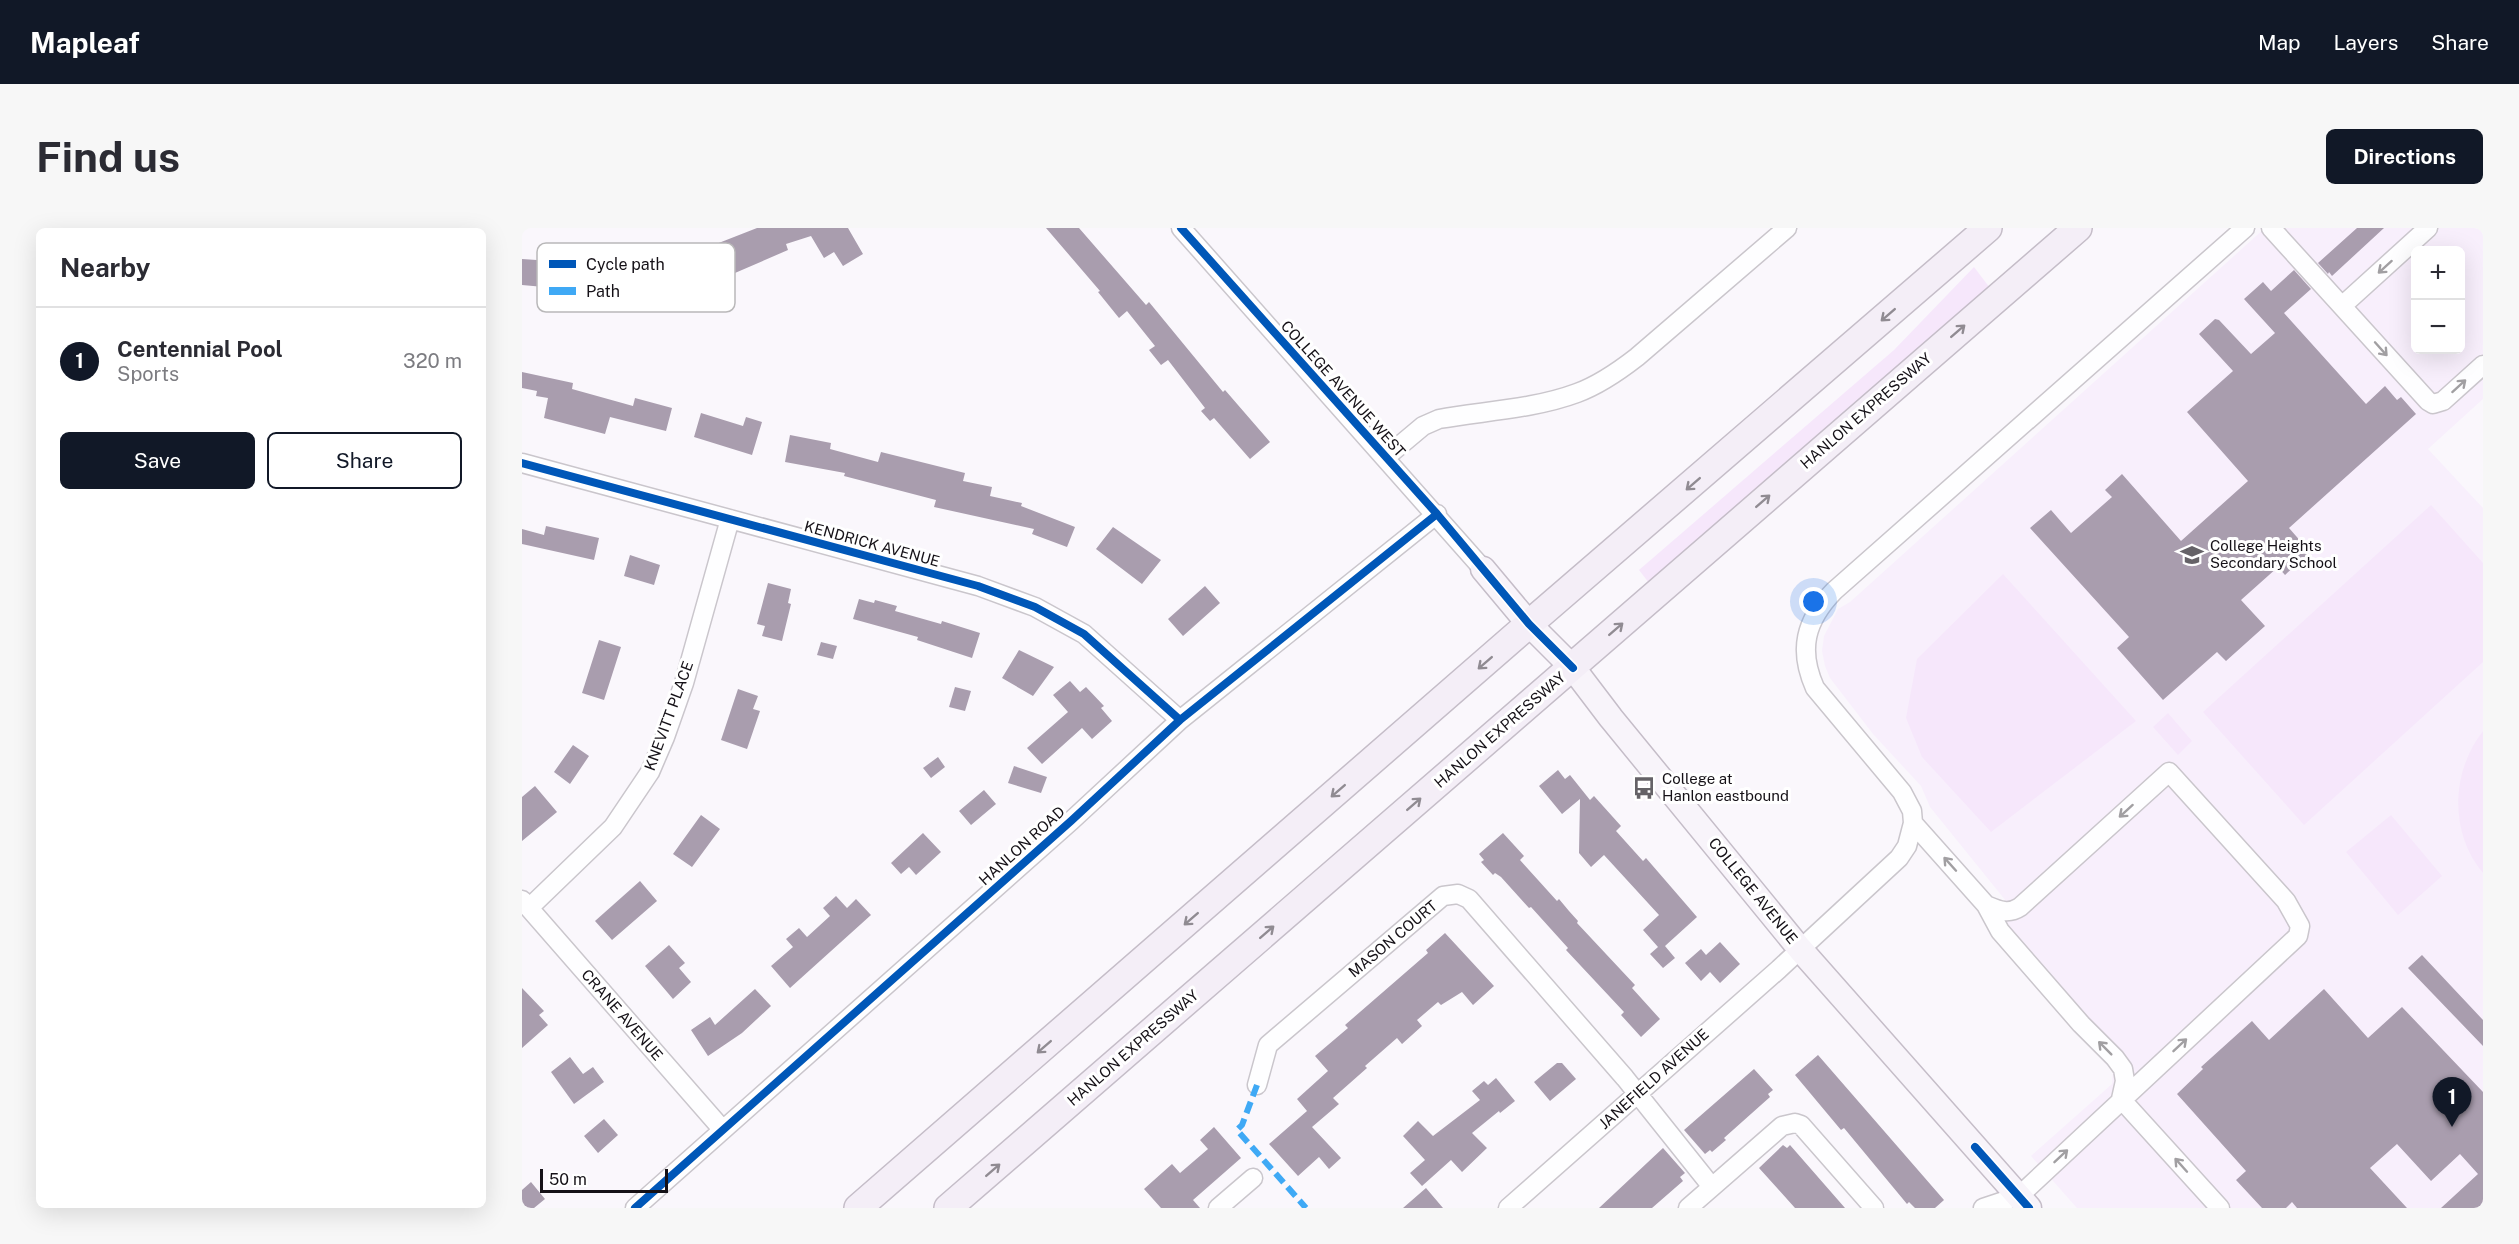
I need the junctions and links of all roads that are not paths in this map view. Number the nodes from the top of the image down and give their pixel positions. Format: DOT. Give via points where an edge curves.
graph roads {
  1 [pos="1181,228"];
  2 [pos="1787,228"];
  3 [pos="1988,228"];
  4 [pos="2078,228"];
  5 [pos="2245,228"];
  6 [pos="2271,228"];
  7 [pos="2428,228"];
  8 [pos="2342,306"];
  9 [pos="2483,365"];
  10 [pos="1386,457"];
  11 [pos="522,463"];
  12 [pos="1437,514"];
  13 [pos="730,519"];
  14 [pos="1483,569"];
  15 [pos="1529,624"];
  16 [pos="1573,668"];
  17 [pos="1180,720"];
  18 [pos="1913,823"];
  19 [pos="525,904"];
  20 [pos="1986,904"];
  21 [pos="1800,949"];
  22 [pos="1257,1085"];
  23 [pos="1638,1093"];
  24 [pos="2121,1099"];
  25 [pos="722,1130"];
  26 [pos="1253,1178"];
  27 [pos="1712,1187"];
  28 [pos="2024,1202"];
  29 [pos="634,1208"];
  30 [pos="858,1208"];
  31 [pos="948,1208"];
  32 [pos="1218,1208"];
  33 [pos="1508,1208"];
  34 [pos="1688,1208"];
  35 [pos="1874,1208"];
  36 [pos="1983,1208"];
  37 [pos="2220,1208"];
  1 -- 10 [label="street, COLLEGE AVENUE WEST"];
  2 -- 10 [label="street" via="1611,376 1579,393 1554,400 1439,419 1423,426"];
  3 -- 15 [label="highway, one-way"];
  16 -- 4 [label="highway, HANLON EXPRESSWAY, one-way"];
  5 -- 18 [label="street" via="1834,591 1810,623 1806,657 1815,688 1902,792"];
  6 -- 8 [label="street"];
  7 -- 8 [label="street, one-way"];
  8 -- 9 [label="street, one-way" via="2433,404 2443,401"];
  10 -- 12 [label="street, COLLEGE AVENUE WEST"];
  11 -- 13 [label="street, KENDRICK AVENUE"];
  12 -- 14 [label="street, COLLEGE AVENUE WEST"];
  12 -- 17 [label="street, HANLON ROAD"];
  13 -- 17 [label="street, KENDRICK AVENUE" via="978,586 1035,607 1084,634"];
  13 -- 19 [label="street, KNEVITT PLACE" via="684,683 650,772 613,827"];
  14 -- 15 [label="main road, COLLEGE AVENUE"];
  15 -- 16 [label="main road, COLLEGE AVENUE"];
  15 -- 30 [label="highway, one-way"];
  16 -- 21 [label="main road, COLLEGE AVENUE"];
  31 -- 16 [label="highway, HANLON EXPRESSWAY, one-way"];
  17 -- 25 [label="street, HANLON ROAD"];
  20 -- 18 [label="street, one-way"];
  18 -- 21 [label="street, JANEFIELD AVENUE" via="1899,858"];
  19 -- 25 [label="street, CRANE AVENUE"];
  24 -- 20 [label="street, one-way" via="2123,1069 2000,931"];
  24 -- 20 [label="street, one-way" via="2298,936 2300,926 2286,901 2169,772 2020,907 2012,912"];
  21 -- 23 [label="street, JANEFIELD AVENUE"];
  21 -- 28 [label="main road, COLLEGE AVENUE"];
  22 -- 23 [label="street, MASON COURT" via="1268,1045 1443,896 1458,894 1469,899"];
  23 -- 27 [label="street, MASON COURT"];
  23 -- 33 [label="street, JANEFIELD AVENUE"];
  28 -- 24 [label="street, one-way"];
  37 -- 24 [label="street, one-way"];
  25 -- 29 [label="street, HANLON ROAD"];
  26 -- 32 [label="street"];
  27 -- 34 [label="street"];
  27 -- 35 [label="street" via="1782,1126 1795,1123 1801,1125"];
  28 -- 36 [label="street"];
}
